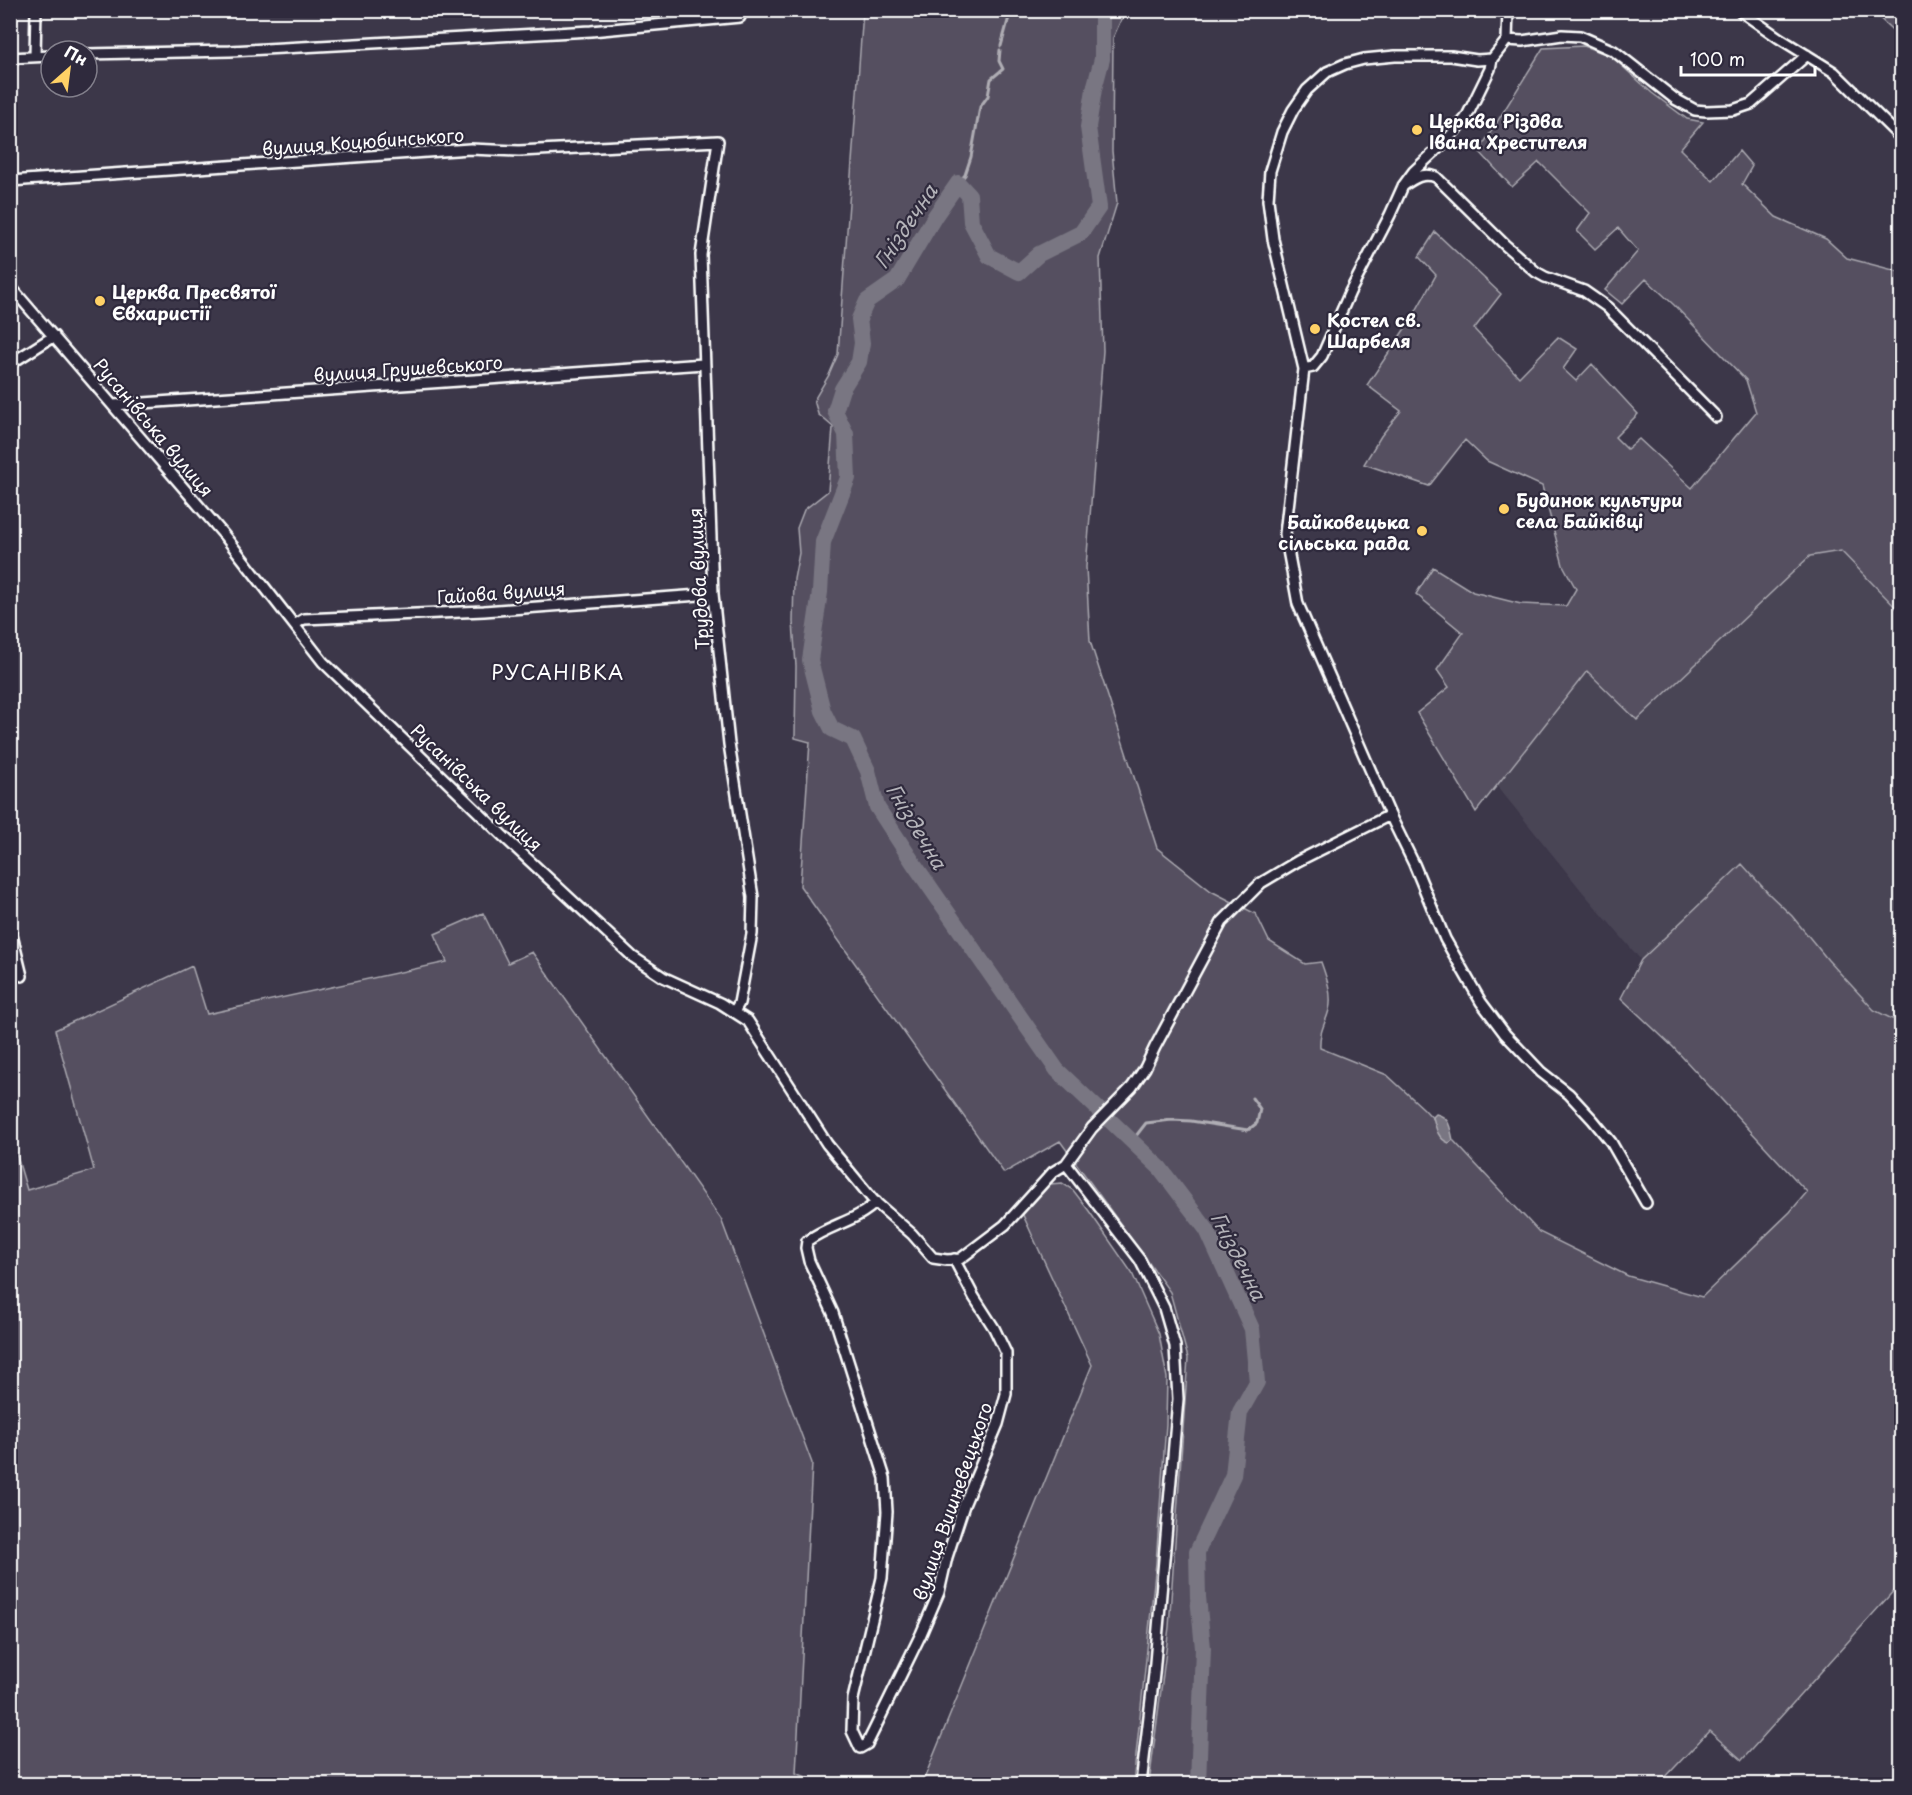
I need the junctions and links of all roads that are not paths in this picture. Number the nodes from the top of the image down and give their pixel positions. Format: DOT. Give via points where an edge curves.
graph roads {
  1 [pos="36,10"];
  2 [pos="1508,10"];
  3 [pos="1739,10"];
  4 [pos="740,17"];
  5 [pos="1507,40"];
  6 [pos="99,54"];
  7 [pos="1808,55"];
  8 [pos="35,56"];
  9 [pos="39,56"];
  10 [pos="10,58"];
  11 [pos="1492,58"];
  12 [pos="1902,139"];
  13 [pos="718,141"];
  14 [pos="10,181"];
  15 [pos="1403,186"];
  16 [pos="10,286"];
  17 [pos="54,336"];
  18 [pos="10,364"];
  19 [pos="704,364"];
  20 [pos="1304,369"];
  21 [pos="114,405"];
  22 [pos="1716,417"];
  23 [pos="713,594"];
  24 [pos="294,625"];
  25 [pos="1390,815"];
  26 [pos="10,927"];
  27 [pos="22,976"];
  28 [pos="734,1012"];
  29 [pos="1066,1164"];
  30 [pos="876,1202"];
  31 [pos="1646,1203"];
  32 [pos="954,1259"];
  33 [pos="1142,1785"];
  1 -- 8 [label="street"];
  2 -- 5 [label="street"];
  3 -- 7 [label="street"];
  4 -- 6 [label="street" via="591,31 230,51"];
  5 -- 7 [label="street" via="1580,36 1614,51 1675,99 1695,110 1706,111 1733,110 1751,104"];
  5 -- 11 [label="street"];
  7 -- 12 [label="street" via="1834,72"];
  8 -- 9 [label="street"];
  8 -- 10 [label="street"];
  11 -- 15 [label="street" via="1466,118"];
  11 -- 20 [label="street" via="1364,59 1327,72 1293,110 1275,149 1268,200 1273,239"];
  13 -- 14 [label="street, вулиця Коцюбинського" via="519,151 470,149"];
  13 -- 19 [label="street, Трудова вулиця" via="701,255"];
  15 -- 20 [label="street" via="1322,356 1313,367"];
  15 -- 22 [label="street" via="1417,177 1436,177 1536,272 1584,291 1607,307"];
  16 -- 17 [label="street, Русанівська вулиця"];
  17 -- 18 [label="street"];
  17 -- 21 [label="street, Русанівська вулиця"];
  19 -- 21 [label="street, вулиця Грушевського"];
  19 -- 23 [label="street, Трудова вулиця"];
  20 -- 25 [label="street" via="1285,534 1298,604"];
  21 -- 24 [label="street, Русанівська вулиця"];
  23 -- 24 [label="street, Гайова вулиця" via="304,619"];
  23 -- 28 [label="street, Трудова вулиця" via="729,744 753,897 752,934"];
  24 -- 28 [label="street, Русанівська вулиця" via="323,662 633,957 663,977"];
  25 -- 29 [label="street" via="1261,884 1222,922 1145,1068"];
  25 -- 31 [label="street" via="1445,939 1481,1002 1505,1034 1593,1120 1611,1142"];
  26 -- 27 [label="street"];
  28 -- 30 [label="street, Русанівська вулиця" via="748,1021 827,1144"];
  29 -- 32 [label="street" via="1053,1172 1005,1225"];
  29 -- 33 [label="street" via="1140,1260 1164,1308 1175,1346 1178,1399"];
  30 -- 32 [label="street, Русанівська вулиця" via="933,1258"];
  30 -- 32 [label="street, вулиця Вишневецького" via="869,1210 816,1234 807,1241 806,1248 834,1313 885,1478 882,1578 852,1699 852,1731 860,1748 874,1731 939,1592 950,1546 1006,1394 1006,1353"];
}
